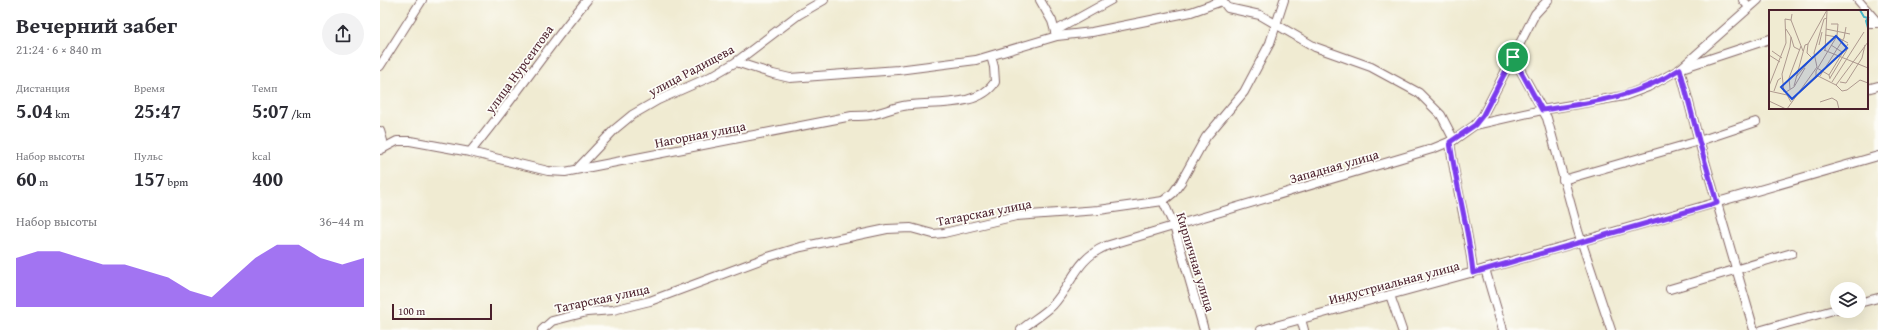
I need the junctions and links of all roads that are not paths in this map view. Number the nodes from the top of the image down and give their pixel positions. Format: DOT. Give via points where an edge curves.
graph roads {
  1 [pos="422,0"];
  2 [pos="587,0"];
  3 [pos="824,0"];
  4 [pos="1040,0"];
  5 [pos="1111,0"];
  6 [pos="1222,0"];
  7 [pos="1284,0"];
  8 [pos="1548,0"];
  9 [pos="1743,0"];
  10 [pos="1758,0"];
  11 [pos="1858,0"];
  12 [pos="1749,7"];
  13 [pos="1867,10"];
  14 [pos="1868,12"];
  15 [pos="1878,23"];
  16 [pos="1276,24"];
  17 [pos="1056,34"];
  18 [pos="1769,39"];
  19 [pos="991,56"];
  20 [pos="1513,57"];
  21 [pos="736,62"];
  22 [pos="380,66"];
  23 [pos="1680,69"];
  24 [pos="1878,86"];
  25 [pos="1868,89"];
  26 [pos="1542,110"];
  27 [pos="1756,122"];
  28 [pos="1475,125"];
  29 [pos="380,131"];
  30 [pos="1452,141"];
  31 [pos="1699,141"];
  32 [pos="380,146"];
  33 [pos="380,150"];
  34 [pos="470,152"];
  35 [pos="1878,156"];
  36 [pos="577,169"];
  37 [pos="1563,180"];
  38 [pos="1163,201"];
  39 [pos="1717,203"];
  40 [pos="1174,226"];
  41 [pos="1582,242"];
  42 [pos="1792,253"];
  43 [pos="1736,269"];
  44 [pos="1485,270"];
  45 [pos="1473,273"];
  46 [pos="1670,288"];
  47 [pos="1390,295"];
  48 [pos="1878,298"];
  49 [pos="1866,301"];
  50 [pos="1830,311"];
  51 [pos="1301,319"];
  52 [pos="542,330"];
  53 [pos="1021,330"];
  54 [pos="1204,330"];
  55 [pos="1261,330"];
  56 [pos="1304,330"];
  57 [pos="1402,330"];
  58 [pos="1502,330"];
  59 [pos="1611,330"];
  60 [pos="1754,330"];
  61 [pos="1762,330"];
  1 -- 22 [label="street"];
  2 -- 34 [label="street, улица Нурсеитова"];
  3 -- 21 [label="street, улица Радищева" via="798,15"];
  4 -- 17 [label="street"];
  5 -- 17 [label="street"];
  6 -- 16 [label="street" via="1228,8 1260,15"];
  6 -- 17 [label="street" via="1191,12 1092,32"];
  7 -- 16 [label="street"];
  8 -- 20 [label="street" via="1535,14"];
  9 -- 12 [label="street"];
  10 -- 12 [label="street, Западная улица"];
  11 -- 13 [label="street"];
  12 -- 23 [label="street, Западная улица"];
  14 -- 15 [label="street"];
  16 -- 30 [label="street" via="1315,47 1371,67 1419,93 1441,115"];
  16 -- 38 [label="street" via="1270,42 1244,92 1206,137 1181,182"];
  17 -- 19 [label="street"];
  18 -- 23 [label="street, Западная улица"];
  19 -- 21 [label="street" via="930,67 790,78"];
  19 -- 36 [label="street, Нагорная улица" via="995,82 985,93 975,97 940,104 904,106 870,115 852,116"];
  20 -- 26 [label="street"];
  20 -- 28 [label="street" via="1483,115"];
  21 -- 36 [label="street, улица Радищева" via="632,115"];
  23 -- 26 [label="street, Западная улица" via="1648,87 1624,96"];
  23 -- 31 [label="street"];
  24 -- 25 [label="street"];
  26 -- 28 [label="street, Западная улица"];
  26 -- 37 [label="street" via="1551,131"];
  27 -- 31 [label="street"];
  28 -- 30 [label="street, Западная улица"];
  29 -- 32 [label="street" via="383,142"];
  30 -- 40 [label="street, Западная улица"];
  30 -- 45 [label="street" via="1451,159"];
  31 -- 37 [label="street"];
  31 -- 39 [label="street"];
  33 -- 34 [label="street, Нагорная улица" via="397,141 410,141"];
  34 -- 36 [label="street, Нагорная улица" via="548,171 565,172"];
  35 -- 39 [label="street, Индустриальная улица"];
  37 -- 41 [label="street"];
  38 -- 40 [label="street, Кирпичная улица"];
  38 -- 52 [label="street, Татарская улица" via="1100,210 1016,216 944,233 933,234 911,228 887,229 801,247 650,301 552,321"];
  39 -- 41 [label="street, Индустриальная улица"];
  39 -- 43 [label="street"];
  40 -- 53 [label="street, Западная улица" via="1093,251 1084,259 1053,304"];
  40 -- 54 [label="street, Кирпичная улица"];
  41 -- 44 [label="street, Индустриальная улица"];
  41 -- 59 [label="street"];
  42 -- 43 [label="street"];
  43 -- 46 [label="street"];
  43 -- 60 [label="street"];
  44 -- 45 [label="street, Индустриальная улица"];
  44 -- 58 [label="street"];
  45 -- 47 [label="street, Индустриальная улица"];
  47 -- 51 [label="street, Индустриальная улица"];
  47 -- 57 [label="street"];
  48 -- 49 [label="street"];
  50 -- 61 [label="street"];
  51 -- 55 [label="street, Индустриальная улица"];
  51 -- 56 [label="street"];
}
